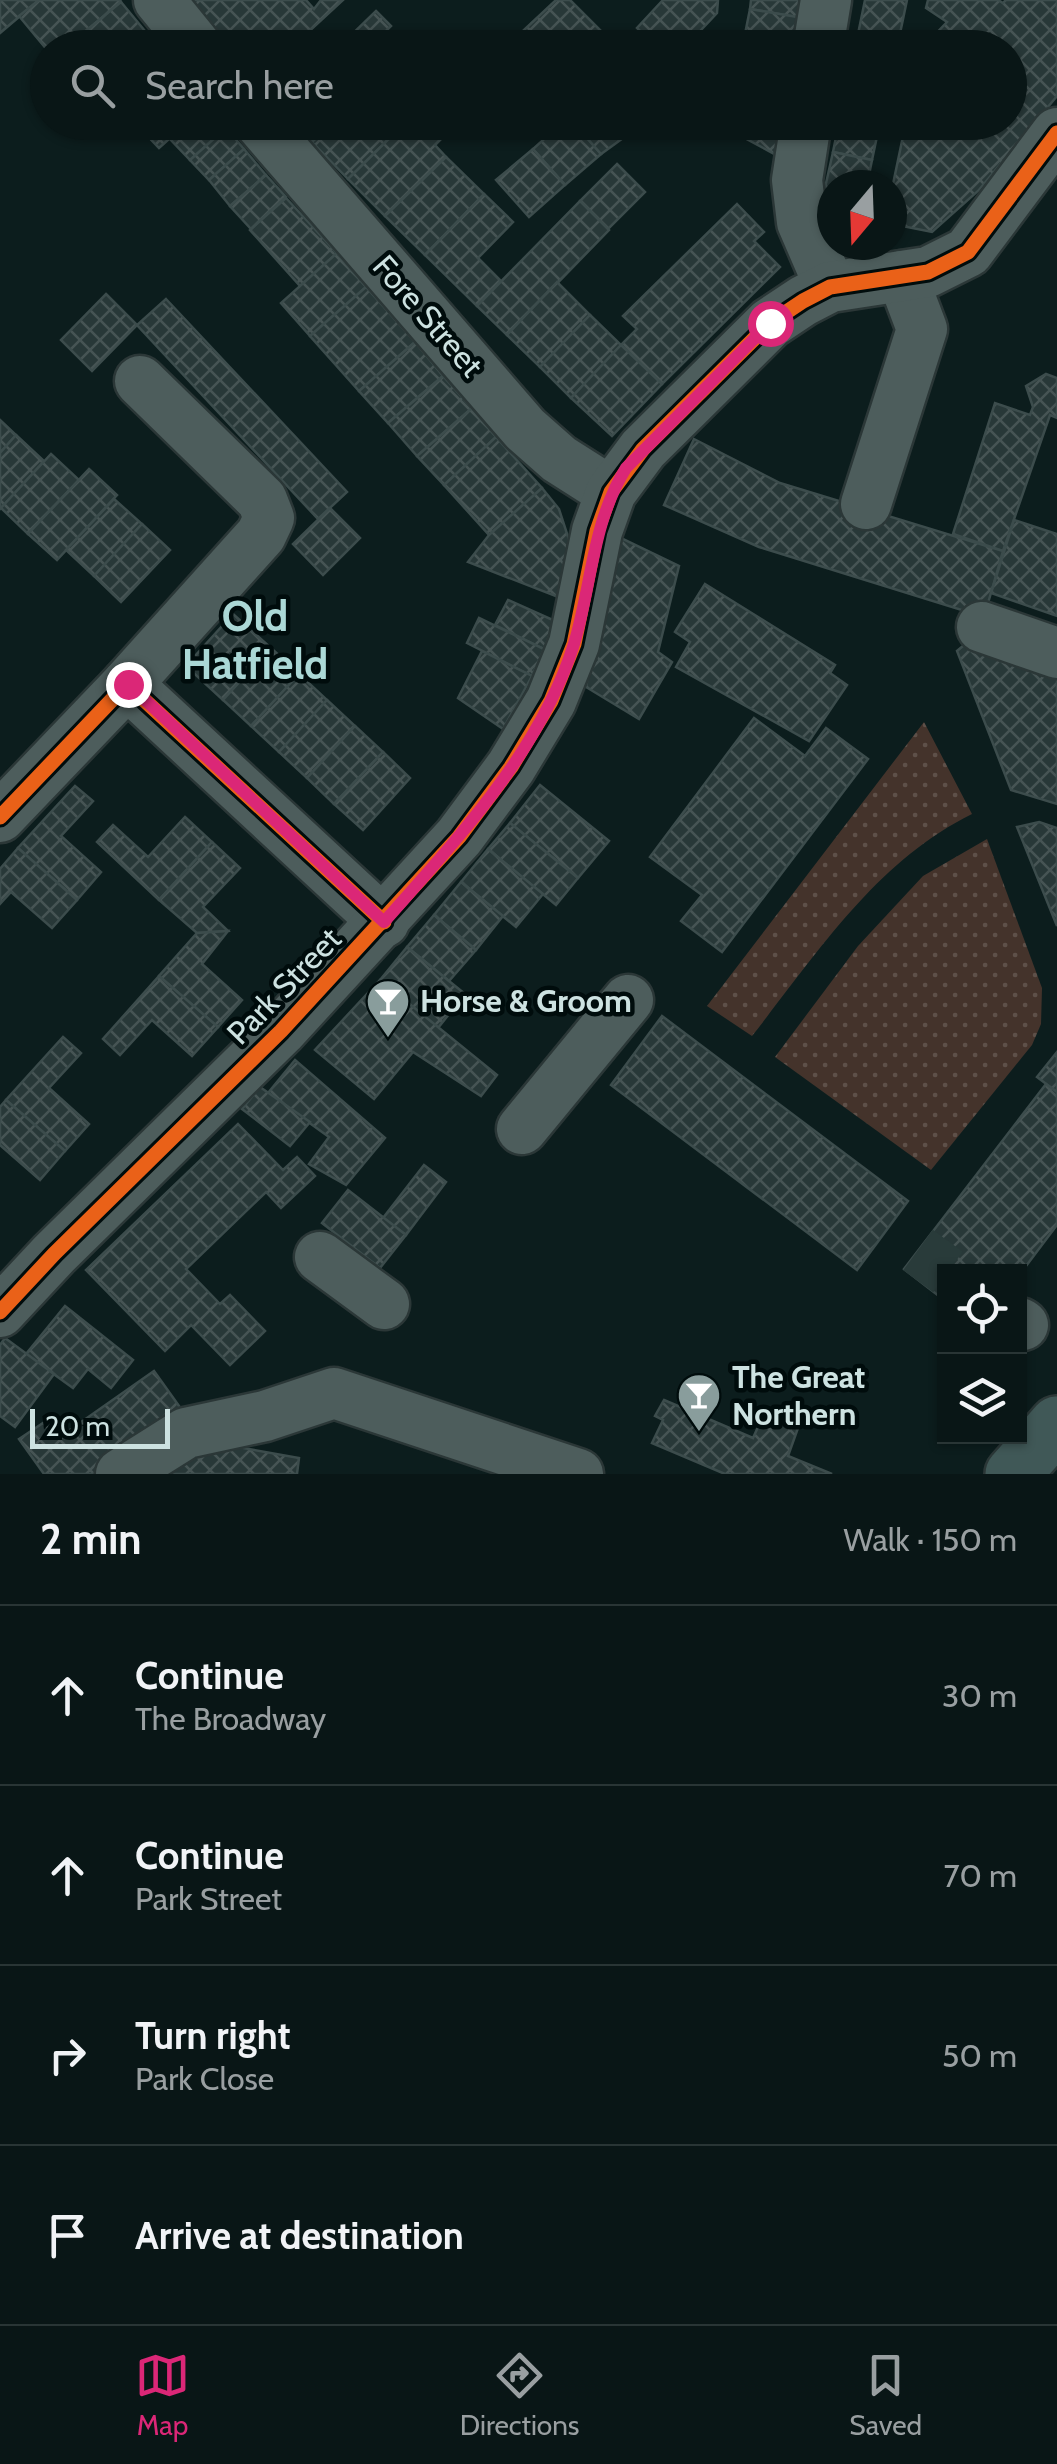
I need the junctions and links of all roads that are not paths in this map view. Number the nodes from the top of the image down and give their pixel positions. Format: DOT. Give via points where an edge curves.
graph roads {
  1 [pos="159,0"];
  2 [pos="826,0"];
  3 [pos="183,30"];
  4 [pos="821,30"];
  5 [pos="1057,133"];
  6 [pos="275,140"];
  7 [pos="803,140"];
  8 [pos="902,276"];
  9 [pos="830,288"];
  10 [pos="140,381"];
  11 [pos="612,492"];
  12 [pos="866,504"];
  13 [pos="982,628"];
  14 [pos="1057,653"];
  15 [pos="128,684"];
  16 [pos="0,817"];
  17 [pos="384,922"];
  18 [pos="628,1000"];
  19 [pos="522,1129"];
  20 [pos="320,1256"];
  21 [pos="384,1304"];
  22 [pos="0,1312"];
  23 [pos="1057,1424"];
  24 [pos="120,1474"];
  25 [pos="578,1474"];
  26 [pos="1012,1474"];
  1 -- 3 [label="street"];
  2 -- 4 [label="street"];
  5 -- 8 [label="street, Park Street" via="968,252 928,272"];
  6 -- 11 [label="street, Fore Street" via="525,429"];
  7 -- 9 [label="street" via="797,180 802,222"];
  8 -- 9 [label="street, Park Street"];
  8 -- 12 [label="street" via="922,330"];
  9 -- 11 [label="street, Park Street" via="770,323 644,449"];
  10 -- 15 [label="street" via="262,500 269,518 261,536"];
  11 -- 17 [label="street, Park Street" via="574,644 551,701 459,837"];
  13 -- 14 [label="street"];
  15 -- 16 [label="street"];
  15 -- 17 [label="street"];
  17 -- 22 [label="street, Park Street"];
  18 -- 19 [label="street"];
  20 -- 21 [label="street"];
  23 -- 26 [label="main road"];
  24 -- 25 [label="street" via="186,1433 334,1393"];
}
